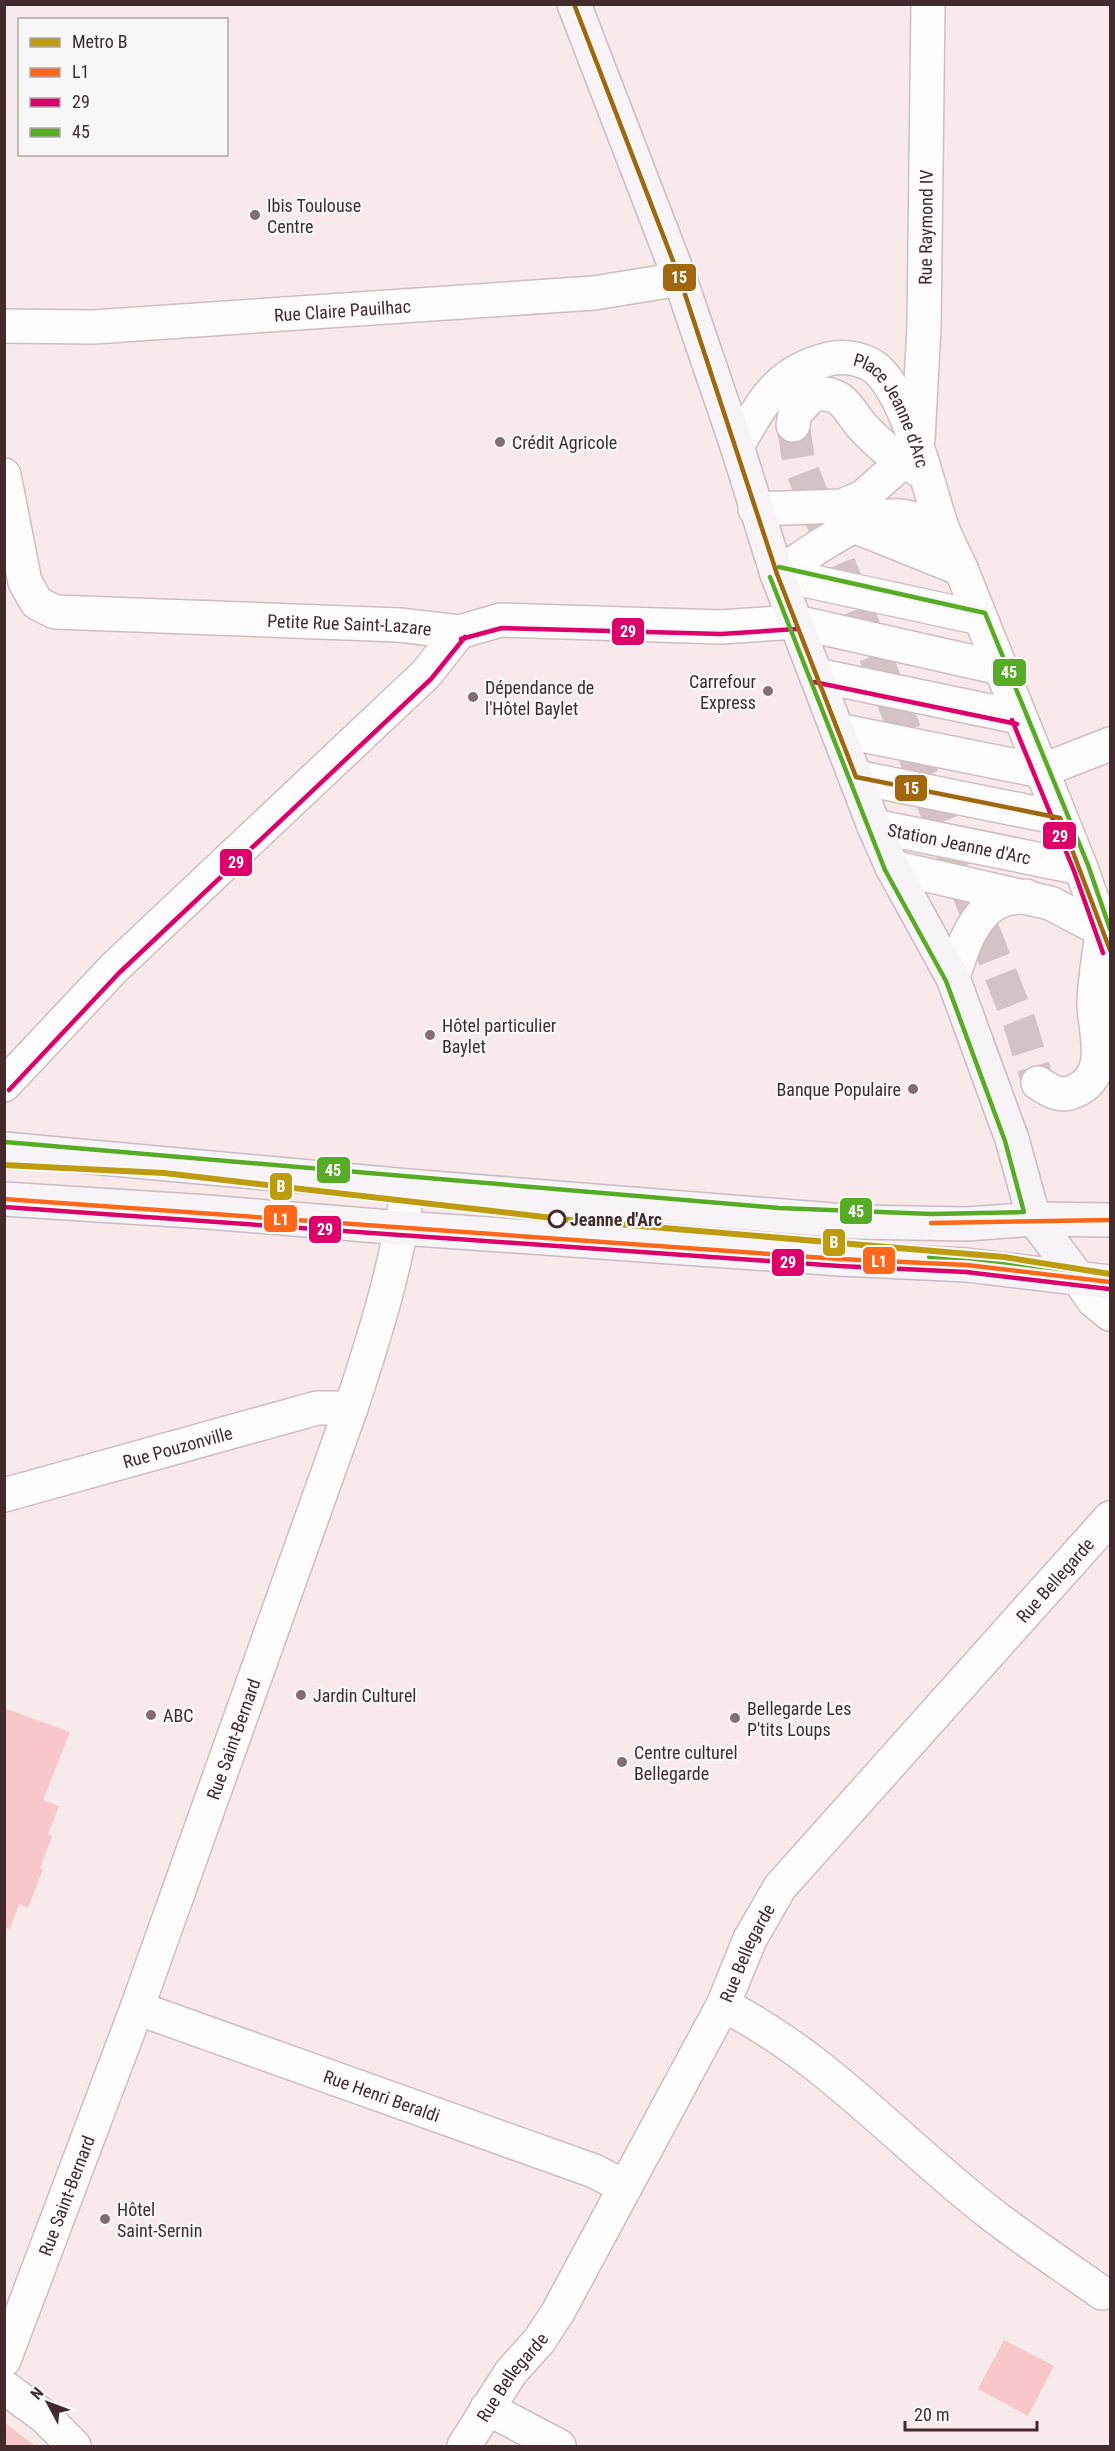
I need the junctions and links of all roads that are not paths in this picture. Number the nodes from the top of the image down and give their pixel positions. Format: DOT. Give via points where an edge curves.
graph roads {
  1 [pos="574,4"];
  2 [pos="928,4"];
  3 [pos="680,279"];
  4 [pos="4,326"];
  5 [pos="860,424"];
  6 [pos="793,425"];
  7 [pos="737,446"];
  8 [pos="916,462"];
  9 [pos="4,475"];
  10 [pos="755,509"];
  11 [pos="858,511"];
  12 [pos="943,530"];
  13 [pos="961,569"];
  14 [pos="777,574"];
  15 [pos="980,618"];
  16 [pos="795,622"];
  17 [pos="459,632"];
  18 [pos="1000,668"];
  19 [pos="816,675"];
  20 [pos="1019,717"];
  21 [pos="837,730"];
  22 [pos="1110,744"];
  23 [pos="1041,771"];
  24 [pos="856,777"];
  25 [pos="1060,818"];
  26 [pos="874,826"];
  27 [pos="892,867"];
  28 [pos="1081,868"];
  29 [pos="1026,896"];
  30 [pos="1106,940"];
  31 [pos="953,978"];
  32 [pos="1038,1083"];
  33 [pos="4,1084"];
  34 [pos="4,1149"];
  35 [pos="408,1186"];
  36 [pos="4,1199"];
  37 [pos="1034,1219"];
  38 [pos="1110,1220"];
  39 [pos="402,1228"];
  40 [pos="1095,1281"];
  41 [pos="1110,1314"];
  42 [pos="351,1408"];
  43 [pos="4,1495"];
  44 [pos="1110,1518"];
  45 [pos="723,2005"];
  46 [pos="138,2008"];
  47 [pos="625,2187"];
  48 [pos="1102,2293"];
  49 [pos="4,2360"];
  50 [pos="4,2386"];
  51 [pos="487,2408"];
  52 [pos="74,2446"];
  53 [pos="464,2446"];
  54 [pos="558,2446"];
  1 -- 3 [label="main road"];
  2 -- 8 [label="street, Rue Raymond IV" via="924,327"];
  3 -- 4 [label="street, Rue Claire Pauilhac" via="594,294 93,327"];
  3 -- 7 [label="main road"];
  5 -- 6 [label="street" via="850,407 825,393 813,394 802,403"];
  5 -- 8 [label="street" via="892,454"];
  5 -- 11 [label="street" via="866,475"];
  7 -- 8 [label="street, Place Jeanne d'Arc" via="771,390 808,364 836,357 860,360 878,370 893,389"];
  7 -- 10 [label="main road"];
  8 -- 11 [label="street"];
  8 -- 12 [label="street, Place Jeanne d'Arc"];
  9 -- 17 [label="street, Petite Rue Saint-Lazare" via="25,582 37,603 54,612 399,625"];
  10 -- 11 [label="street" via="842,506"];
  10 -- 14 [label="main road"];
  11 -- 12 [label="street" via="920,520"];
  11 -- 13 [label="street"];
  11 -- 14 [label="street"];
  12 -- 13 [label="street, Place Jeanne d'Arc"];
  13 -- 15 [label="street, Place Jeanne d'Arc"];
  14 -- 15 [label="street"];
  14 -- 16 [label="main road"];
  15 -- 18 [label="street, Place Jeanne d'Arc"];
  16 -- 17 [label="street, Petite Rue Saint-Lazare" via="721,627 501,620"];
  16 -- 18 [label="street"];
  16 -- 19 [label="main road"];
  17 -- 33 [label="street" via="426,674 114,968"];
  18 -- 20 [label="street, Place Jeanne d'Arc"];
  19 -- 20 [label="street"];
  19 -- 21 [label="main road"];
  20 -- 23 [label="street, Place Jeanne d'Arc"];
  21 -- 23 [label="street"];
  21 -- 24 [label="main road"];
  22 -- 23 [label="street"];
  23 -- 25 [label="street, Place Jeanne d'Arc"];
  24 -- 25 [label="street"];
  24 -- 26 [label="main road"];
  25 -- 28 [label="street, Place Jeanne d'Arc"];
  26 -- 27 [label="main road"];
  26 -- 28 [label="street, Station Jeanne d'Arc"];
  27 -- 29 [label="street, Station Jeanne d'Arc"];
  27 -- 31 [label="main road"];
  28 -- 30 [label="street, Place Jeanne d'Arc"];
  29 -- 30 [label="street, Station Jeanne d'Arc" via="1050,903"];
  29 -- 31 [label="street" via="1001,901 982,915 963,947"];
  30 -- 32 [label="street" via="1094,1004 1099,1050 1095,1071 1083,1088 1070,1094 1052,1093"];
  31 -- 37 [label="main road" via="1012,1139"];
  34 -- 35 [label="main road"];
  35 -- 37 [label="main road" via="857,1221 967,1224"];
  35 -- 39 [label="street, Rue Saint-Bernard"];
  36 -- 39 [label="main road"];
  37 -- 38 [label="main road"];
  37 -- 40 [label="main road"];
  39 -- 40 [label="main road" via="967,1265"];
  39 -- 42 [label="street, Rue Saint-Bernard"];
  40 -- 41 [label="street" via="1093,1300"];
  42 -- 43 [label="street, Rue Pouzonville" via="317,1408"];
  42 -- 46 [label="street, Rue Saint-Bernard"];
  44 -- 45 [label="street, Rue Bellegarde" via="780,1887 750,1939"];
  45 -- 47 [label="street, Rue Bellegarde"];
  45 -- 48 [label="street" via="817,2064 989,2213"];
  46 -- 47 [label="street, Rue Henri Beraldi" via="594,2171"];
  46 -- 49 [label="street, Rue Saint-Bernard"];
  47 -- 51 [label="street, Rue Bellegarde" via="548,2330 511,2372"];
  50 -- 52 [label="street" via="45,2417"];
  51 -- 53 [label="street, Rue Bellegarde"];
  51 -- 54 [label="street"];
}
